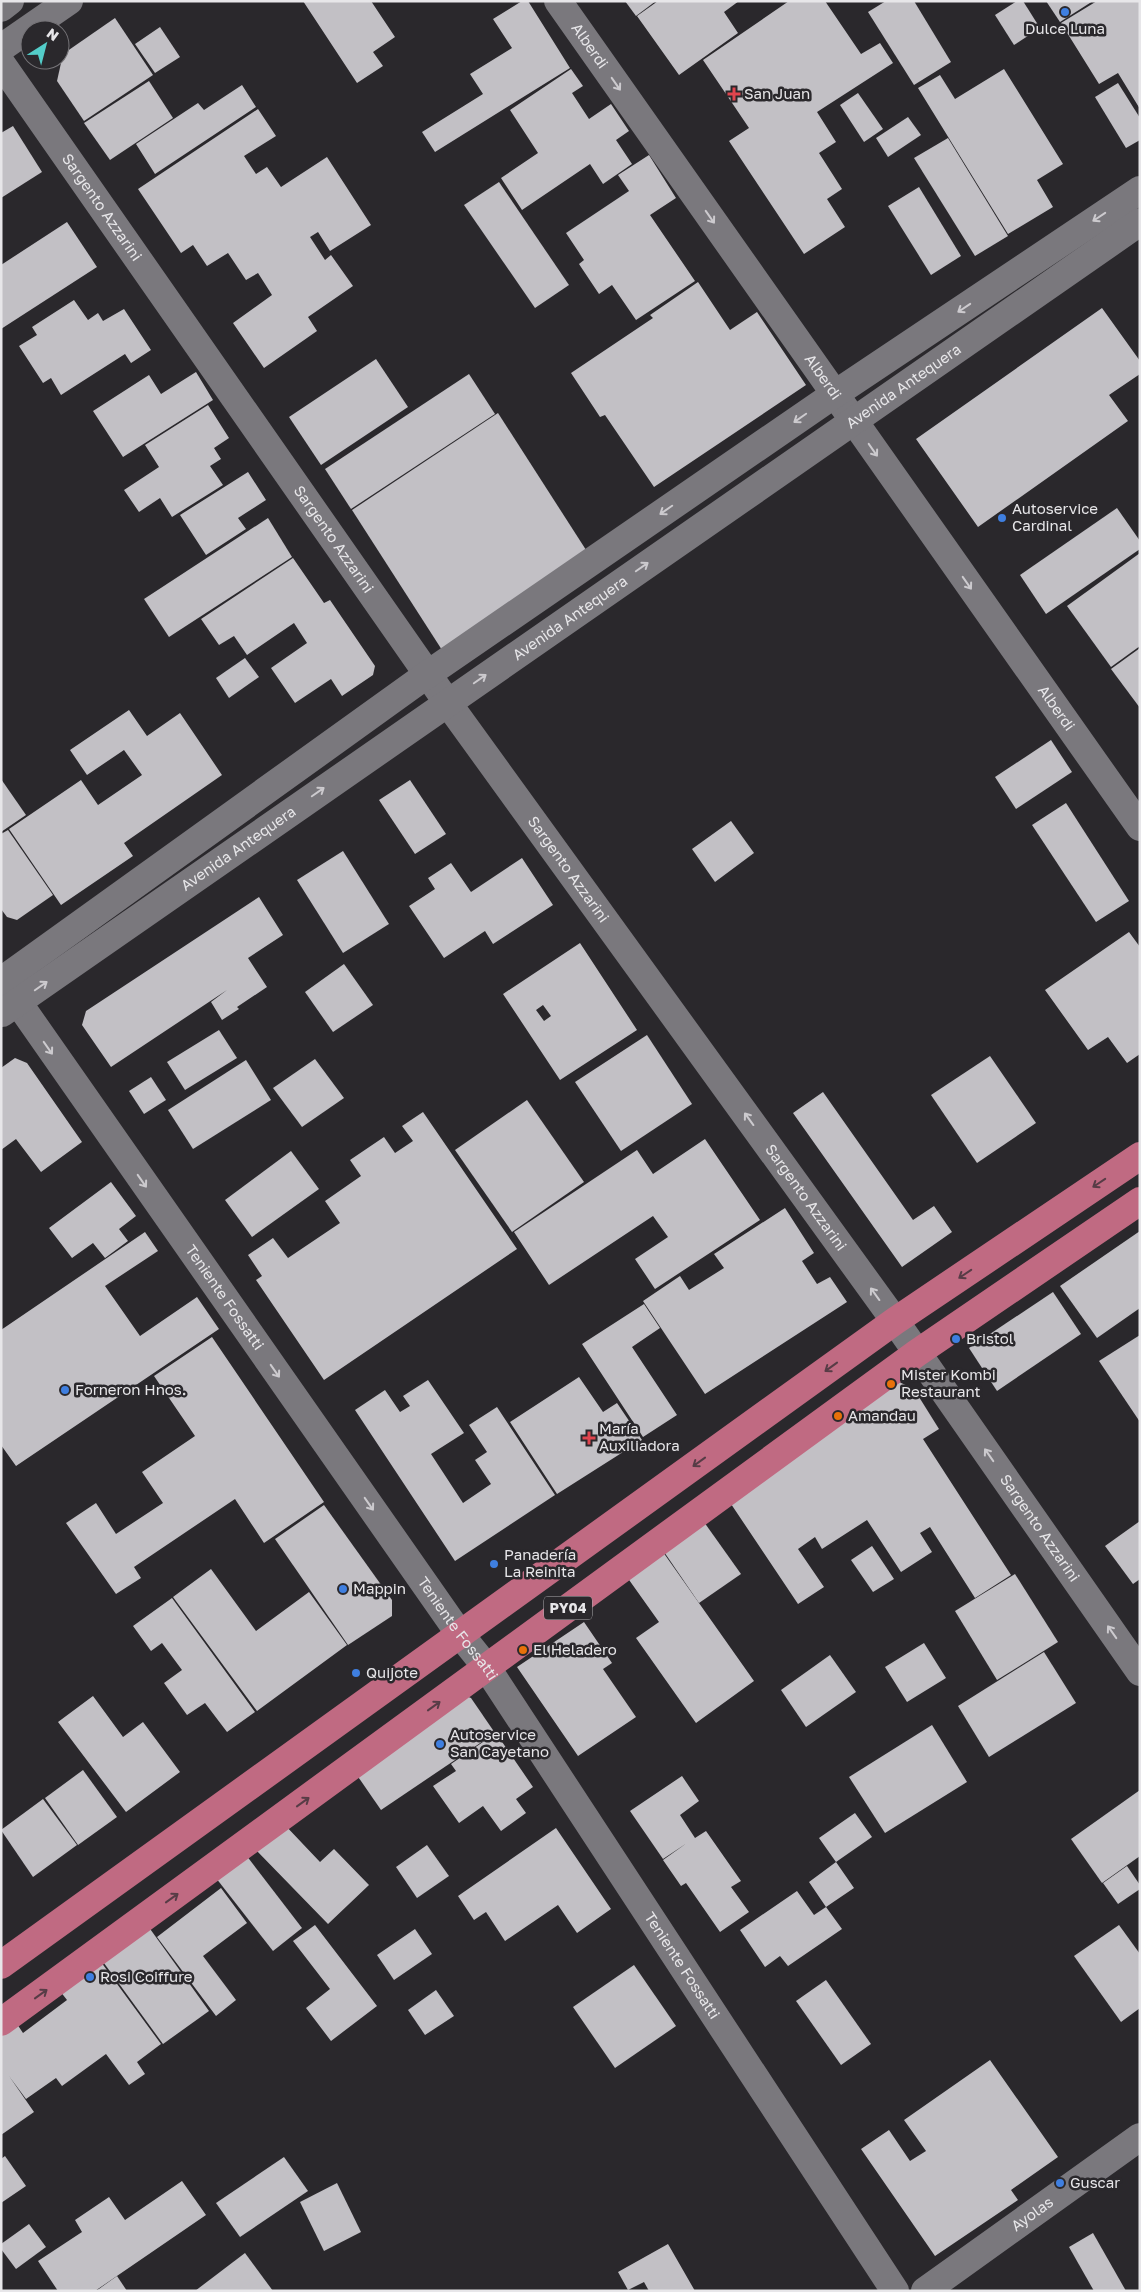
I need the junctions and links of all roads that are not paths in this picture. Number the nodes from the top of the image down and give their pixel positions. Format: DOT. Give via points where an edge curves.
graph roads {
  1 [pos="10,1"];
  2 [pos="69,1"];
  3 [pos="558,1"];
  4 [pos="1,8"];
  5 [pos="1,48"];
  6 [pos="1,63"];
  7 [pos="1140,190"];
  8 [pos="1140,222"];
  9 [pos="835,394"];
  10 [pos="853,421"];
  11 [pos="428,674"];
  12 [pos="447,702"];
  13 [pos="1140,827"];
  14 [pos="2,980"];
  15 [pos="9,1008"];
  16 [pos="1140,1156"];
  17 [pos="1140,1202"];
  18 [pos="895,1321"];
  19 [pos="917,1352"];
  20 [pos="459,1633"];
  21 [pos="487,1668"];
  22 [pos="1140,1672"];
  23 [pos="1,1965"];
  24 [pos="1,2022"];
  25 [pos="1140,2137"];
  26 [pos="895,2291"];
  27 [pos="925,2291"];
  1 -- 4 [label="street"];
  2 -- 5 [label="street"];
  3 -- 9 [label="street, Alberdi, one-way"];
  6 -- 11 [label="street, Sargento Azzarini"];
  7 -- 9 [label="street, Avenida Antequera, one-way"];
  8 -- 10 [label="street, Avenida Antequera"];
  9 -- 10 [label="street, Alberdi"];
  9 -- 11 [label="street, Avenida Antequera, one-way"];
  12 -- 10 [label="street, Avenida Antequera, one-way"];
  10 -- 13 [label="street, Alberdi, one-way"];
  11 -- 12 [label="street, Sargento Azzarini"];
  11 -- 14 [label="street, Avenida Antequera"];
  15 -- 12 [label="street, Avenida Antequera, one-way"];
  18 -- 12 [label="street, Sargento Azzarini, one-way"];
  14 -- 15 [label="street, Teniente Fossatti"];
  15 -- 20 [label="street, Teniente Fossatti, one-way"];
  16 -- 18 [label="main road, PY04, one-way"];
  17 -- 19 [label="main road, PY04"];
  18 -- 19 [label="street, Sargento Azzarini"];
  18 -- 20 [label="main road, PY04, one-way"];
  19 -- 21 [label="main road, PY04"];
  22 -- 19 [label="street, Sargento Azzarini, one-way"];
  20 -- 21 [label="street, Teniente Fossatti"];
  20 -- 23 [label="main road, PY04"];
  24 -- 21 [label="main road, PY04, one-way"];
  21 -- 26 [label="street, Teniente Fossatti"];
  25 -- 27 [label="street, Ayolas"];
}
